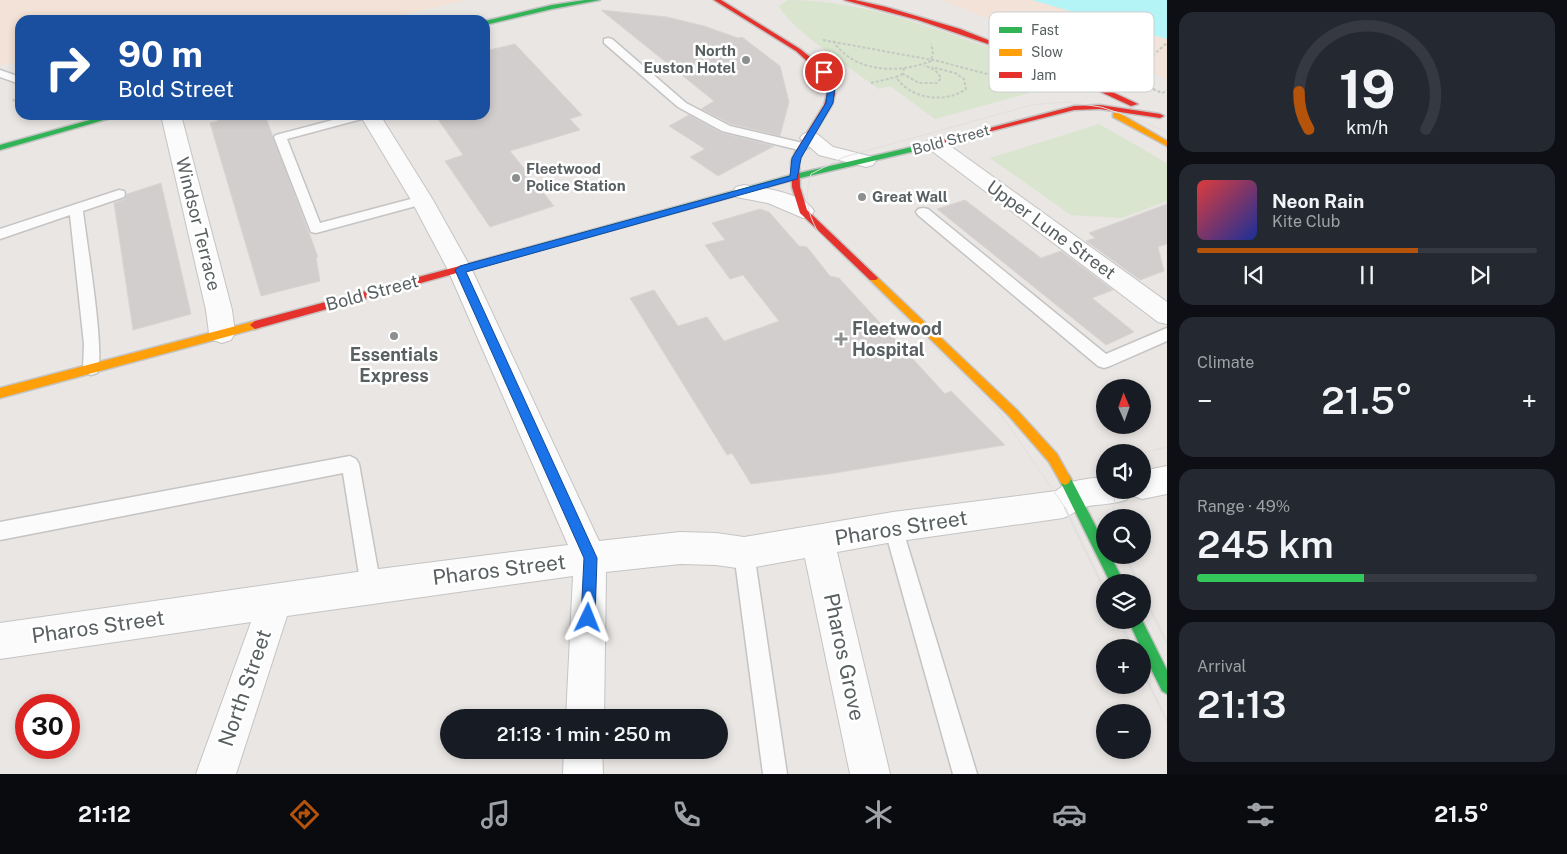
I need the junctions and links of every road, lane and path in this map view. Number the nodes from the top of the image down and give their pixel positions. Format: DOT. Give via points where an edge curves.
graph roads {
  1 [pos="597,0"];
  2 [pos="718,0"];
  3 [pos="847,0"];
  4 [pos="490,22"];
  5 [pos="818,39"];
  6 [pos="928,39"];
  7 [pos="608,41"];
  8 [pos="834,41"];
  9 [pos="989,43"];
  10 [pos="1167,43"];
  11 [pos="1161,47"];
  12 [pos="932,61"];
  13 [pos="919,66"];
  14 [pos="932,67"];
  15 [pos="904,68"];
  16 [pos="0,73"];
  17 [pos="903,74"];
  18 [pos="989,74"];
  19 [pos="896,78"];
  20 [pos="15,79"];
  21 [pos="871,83"];
  22 [pos="1067,92"];
  23 [pos="1077,92"];
  24 [pos="1110,92"];
  25 [pos="1080,94"];
  26 [pos="1162,94"];
  27 [pos="1131,103"];
  28 [pos="1100,107"];
  29 [pos="1163,118"];
  30 [pos="88,120"];
  31 [pos="172,120"];
  32 [pos="346,120"];
  33 [pos="373,120"];
  34 [pos="806,143"];
  35 [pos="935,144"];
  36 [pos="1167,144"];
  37 [pos="0,148"];
  38 [pos="866,161"];
  39 [pos="794,177"];
  40 [pos="744,192"];
  41 [pos="119,194"];
  42 [pos="422,200"];
  43 [pos="76,209"];
  44 [pos="803,211"];
  45 [pos="923,212"];
  46 [pos="0,234"];
  47 [pos="460,270"];
  48 [pos="1167,316"];
  49 [pos="222,333"];
  50 [pos="1167,334"];
  51 [pos="91,369"];
  52 [pos="0,393"];
  53 [pos="1167,480"];
  54 [pos="1151,483"];
  55 [pos="1096,492"];
  56 [pos="1074,495"];
  57 [pos="894,527"];
  58 [pos="0,531"];
  59 [pos="818,541"];
  60 [pos="744,552"];
  61 [pos="590,558"];
  62 [pos="1113,574"];
  63 [pos="371,587"];
  64 [pos="274,601"];
  65 [pos="1139,629"];
  66 [pos="0,641"];
  67 [pos="1167,686"];
  68 [pos="585,709"];
  69 [pos="584,759"];
  70 [pos="216,774"];
  71 [pos="583,774"];
  72 [pos="775,774"];
  73 [pos="870,774"];
  74 [pos="965,774"];
  1 -- 4 [label="street"];
  2 -- 34 [label="street" via="772,33 824,72 831,86 830,103"];
  3 -- 9 [label="street" via="922,19"];
  5 -- 8 [label="path"];
  6 -- 12 [label="path" via="933,52"];
  7 -- 34 [label="lane" via="682,105 726,128"];
  8 -- 12 [label="path"];
  8 -- 15 [label="path" via="837,50 855,62 890,69"];
  10 -- 11 [label="path"];
  12 -- 13 [label="path"];
  12 -- 18 [label="path"];
  13 -- 14 [label="path"];
  13 -- 15 [label="path"];
  14 -- 17 [label="path" via="941,78 937,83 921,83"];
  14 -- 19 [label="path" via="955,73 964,79 966,89 952,97 926,96 907,88"];
  15 -- 17 [label="path"];
  16 -- 20 [label="lane"];
  17 -- 19 [label="path"];
  19 -- 21 [label="path"];
  22 -- 25 [label="path"];
  23 -- 25 [label="street"];
  24 -- 27 [label="street"];
  25 -- 28 [label="street"];
  26 -- 27 [label="path"];
  27 -- 29 [label="street"];
  28 -- 29 [label="street, Bold Street"];
  28 -- 35 [label="street, Bold Street" via="1074,108"];
  28 -- 36 [label="street"];
  30 -- 37 [label="street"];
  31 -- 49 [label="street, Windsor Terrace"];
  32 -- 42 [label="lane" via="280,137 316,229"];
  33 -- 42 [label="street"];
  34 -- 38 [label="street"];
  34 -- 39 [label="street" via="794,163"];
  35 -- 38 [label="street, Bold Street"];
  35 -- 48 [label="street, Upper Lune Street"];
  38 -- 39 [label="street, Bold Street"];
  39 -- 40 [label="street, Bold Street"];
  39 -- 44 [label="street"];
  40 -- 44 [label="street, Bold Street" via="779,198"];
  40 -- 47 [label="street, Bold Street"];
  41 -- 43 [label="lane"];
  42 -- 47 [label="street"];
  43 -- 46 [label="lane"];
  43 -- 51 [label="lane" via="92,344"];
  44 -- 56 [label="street" via="1013,413 1053,458"];
  45 -- 50 [label="lane" via="1104,362"];
  47 -- 49 [label="street, Bold Street"];
  47 -- 61 [label="street"];
  49 -- 51 [label="street, Bold Street"];
  51 -- 52 [label="street, Bold Street"];
  53 -- 54 [label="street"];
  55 -- 56 [label="street, Pharos Street"];
  56 -- 57 [label="street, Pharos Street" via="1063,504"];
  56 -- 62 [label="street"];
  57 -- 59 [label="street, Pharos Street"];
  57 -- 74 [label="lane"];
  58 -- 63 [label="lane" via="350,464"];
  59 -- 60 [label="street, Pharos Street"];
  59 -- 73 [label="street, Pharos Grove"];
  60 -- 61 [label="street, Pharos Street" via="680,548"];
  60 -- 72 [label="lane"];
  61 -- 63 [label="street, Pharos Street"];
  61 -- 68 [label="street"];
  63 -- 64 [label="street, Pharos Street"];
  64 -- 66 [label="street, Pharos Street"];
  64 -- 70 [label="street, North Street"];
  65 -- 67 [label="street"];
  69 -- 71 [label="street"];
}
